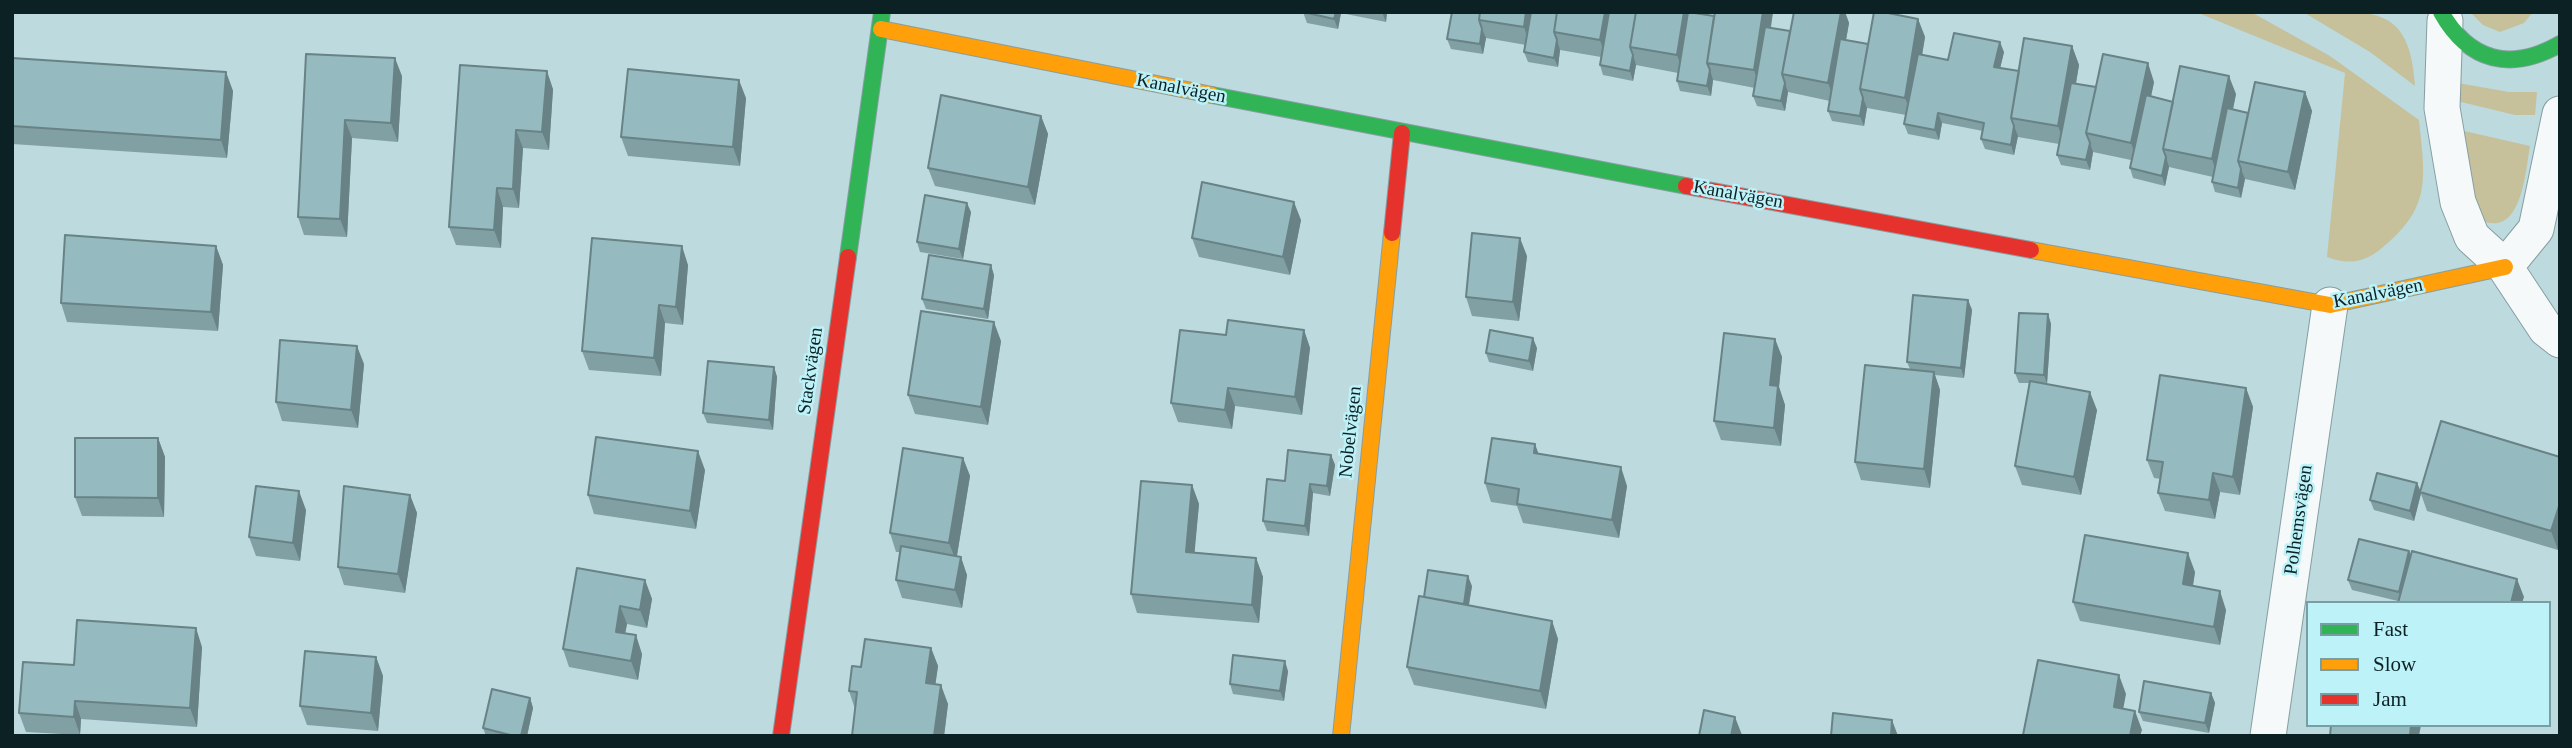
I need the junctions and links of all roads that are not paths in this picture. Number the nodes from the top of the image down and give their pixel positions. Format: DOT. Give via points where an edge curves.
graph roads {
  1 [pos="882,12"];
  2 [pos="2443,16"];
  3 [pos="881,29"];
  4 [pos="2560,44"];
  5 [pos="2560,114"];
  6 [pos="1402,133"];
  7 [pos="2505,267"];
  8 [pos="2330,305"];
  9 [pos="2560,340"];
  10 [pos="781,736"];
  11 [pos="1341,736"];
  12 [pos="2268,736"];
  1 -- 3 [label="street, Stackvägen"];
  2 -- 4 [label="street" via="2459,41 2481,55 2517,61 2542,57"];
  2 -- 7 [label="street" via="2442,108 2458,202 2472,237"];
  3 -- 6 [label="street, Kanalvägen"];
  3 -- 10 [label="street, Stackvägen"];
  5 -- 7 [label="street" via="2536,229"];
  6 -- 8 [label="street, Kanalvägen"];
  6 -- 11 [label="street, Nobelvägen"];
  7 -- 8 [label="street, Kanalvägen"];
  7 -- 9 [label="street" via="2546,329"];
  8 -- 12 [label="street, Polhemsvägen"];
}
